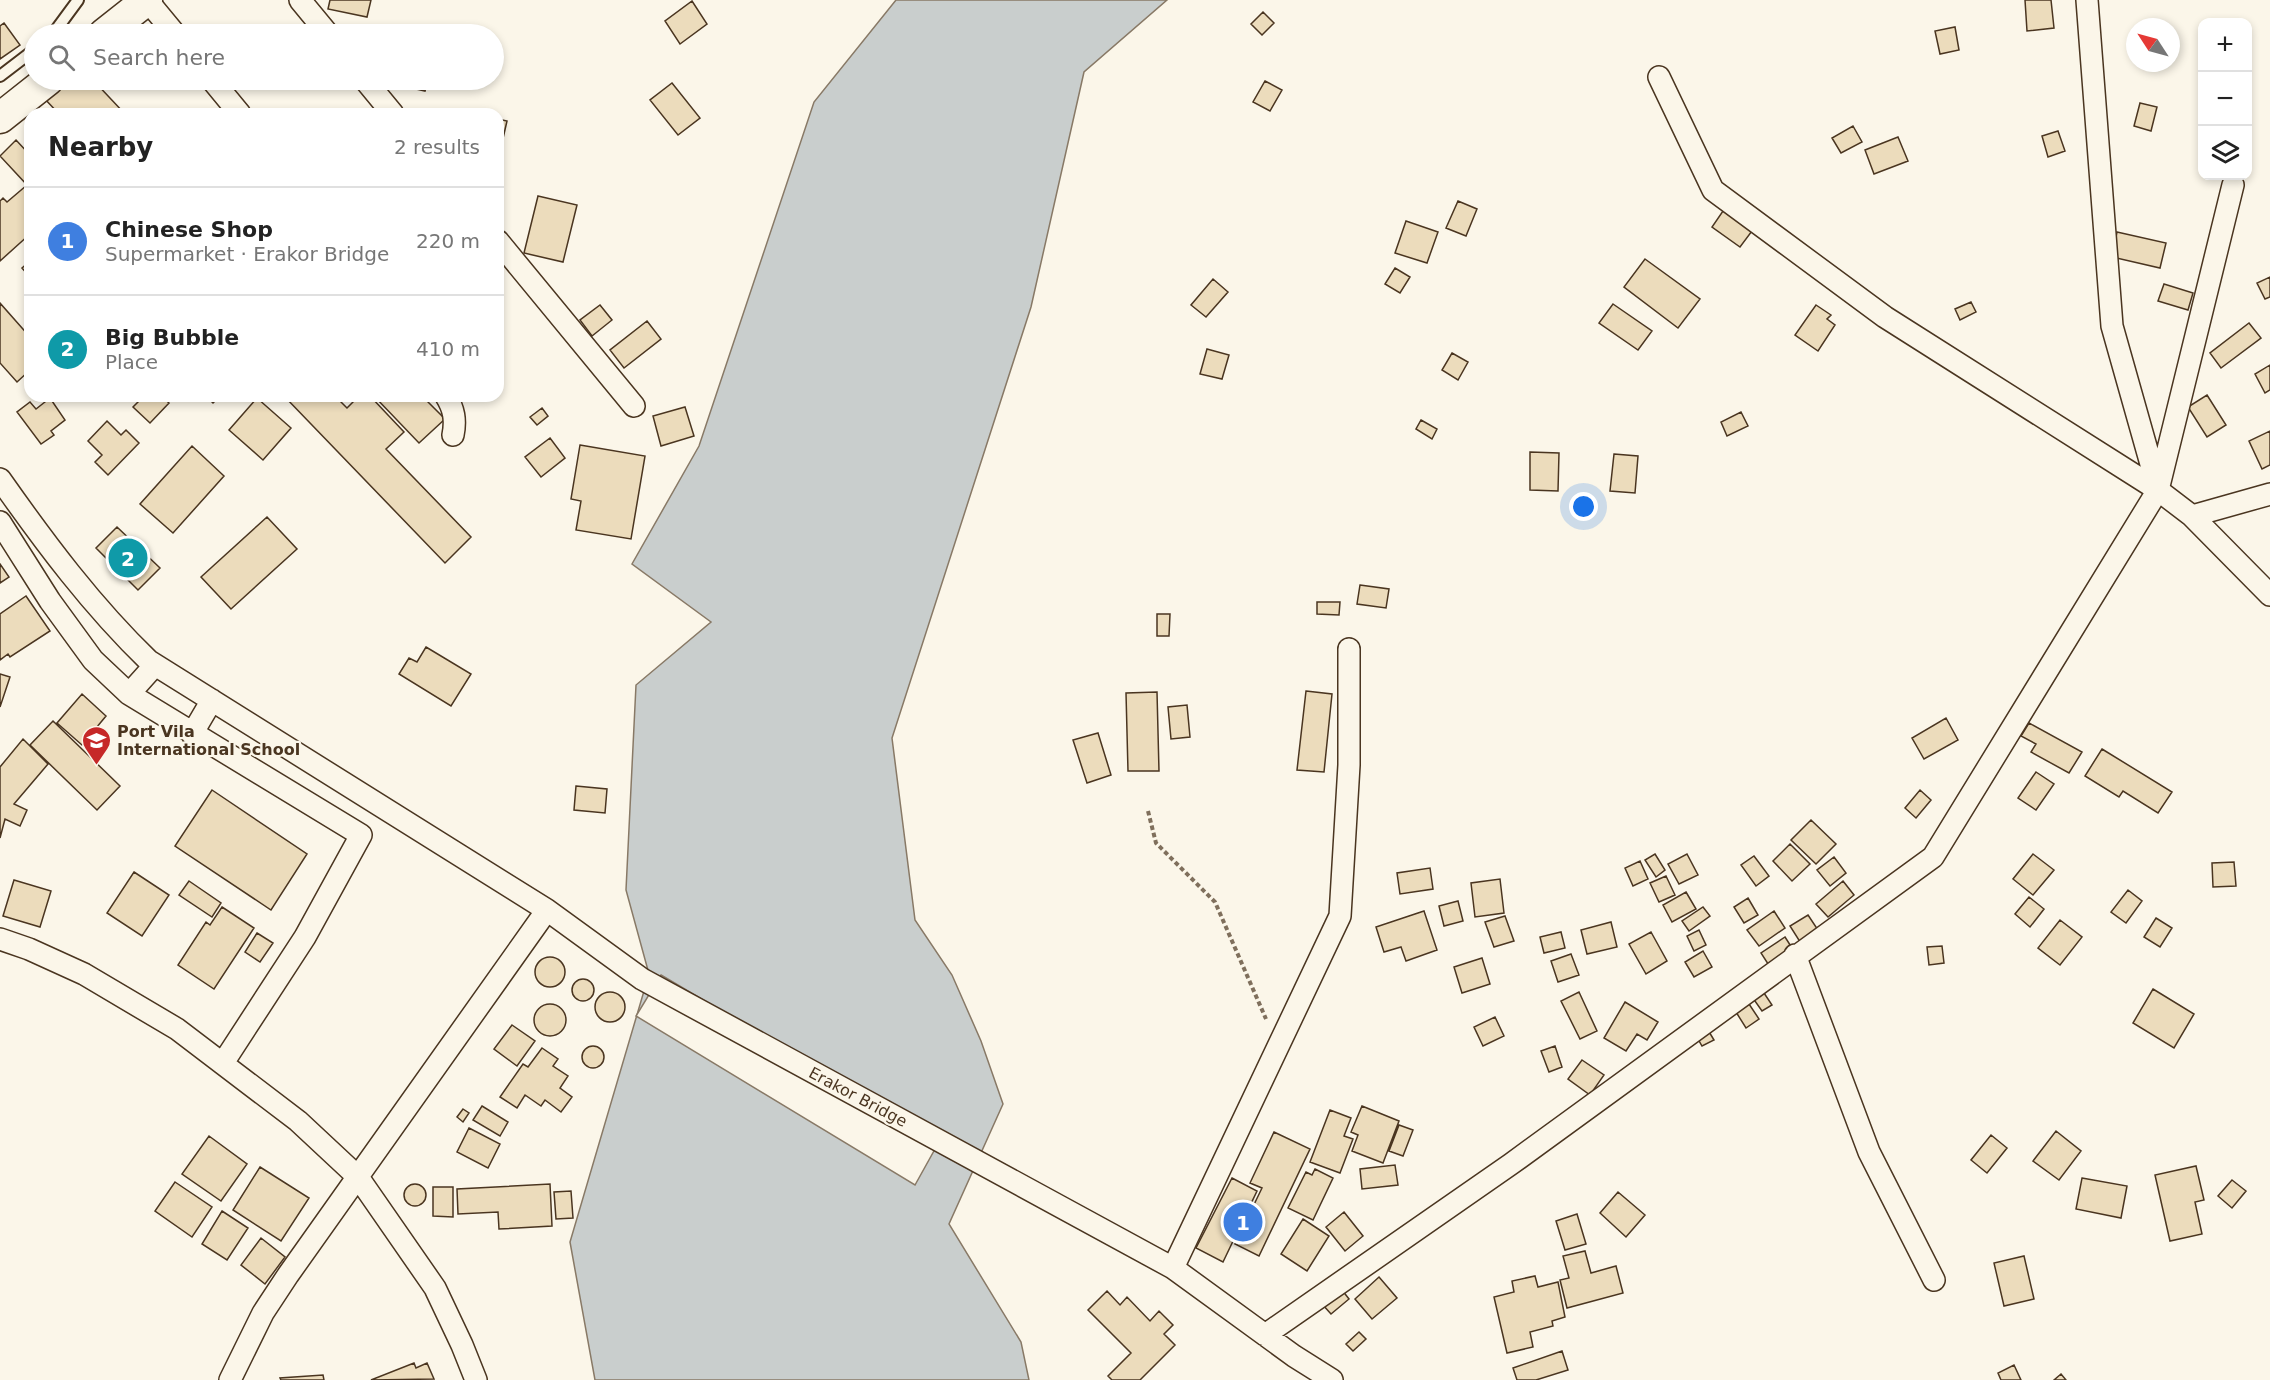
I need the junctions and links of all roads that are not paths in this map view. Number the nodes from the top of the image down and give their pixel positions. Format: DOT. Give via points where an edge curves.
graph roads {
  1 [pos="78,0"];
  2 [pos="147,0"];
  3 [pos="300,0"];
  4 [pos="2087,0"];
  5 [pos="60,24"];
  6 [pos="117,24"];
  7 [pos="167,24"];
  8 [pos="320,24"];
  9 [pos="24,58"];
  10 [pos="0,76"];
  11 [pos="1659,77"];
  12 [pos="35,90"];
  13 [pos="220,90"];
  14 [pos="373,90"];
  15 [pos="235,108"];
  16 [pos="388,108"];
  17 [pos="0,118"];
  18 [pos="2233,185"];
  19 [pos="504,248"];
  20 [pos="449,402"];
  21 [pos="634,406"];
  22 [pos="453,435"];
  23 [pos="0,479"];
  24 [pos="2158,490"];
  25 [pos="2270,494"];
  26 [pos="2192,516"];
  27 [pos="0,522"];
  28 [pos="2270,596"];
  29 [pos="92,599"];
  30 [pos="64,620"];
  31 [pos="1349,649"];
  32 [pos="155,665"];
  33 [pos="129,694"];
  34 [pos="212,700"];
  35 [pos="263,732"];
  36 [pos="192,734"];
  37 [pos="256,771"];
  38 [pos="359,792"];
  39 [pos="337,820"];
  40 [pos="547,910"];
  41 [pos="0,939"];
  42 [pos="1795,955"];
  43 [pos="223,1063"];
  44 [pos="358,1177"];
  45 [pos="1173,1268"];
  46 [pos="1934,1280"];
  47 [pos="1265,1335"];
  48 [pos="230,1380"];
  49 [pos="476,1380"];
  50 [pos="1332,1380"];
  1 -- 5 [label="lane"];
  2 -- 6 [label="main road"];
  2 -- 7 [label="street"];
  3 -- 8 [label="street"];
  4 -- 24 [label="street" via="2112,326"];
  9 -- 10 [label="lane"];
  11 -- 24 [label="street" via="1713,190 1885,317"];
  12 -- 17 [label="main road"];
  13 -- 15 [label="street"];
  14 -- 16 [label="street"];
  18 -- 24 [label="street"];
  19 -- 21 [label="street"];
  20 -- 22 [label="street" via="456,422"];
  23 -- 29 [label="street, Erakor Bridge"];
  24 -- 26 [label="street"];
  24 -- 42 [label="street" via="1933,857"];
  25 -- 26 [label="street"];
  26 -- 28 [label="street"];
  27 -- 30 [label="street"];
  29 -- 30 [label="street"];
  29 -- 32 [label="street, Erakor Bridge" via="121,634"];
  30 -- 33 [label="street" via="93,660"];
  31 -- 45 [label="street" via="1349,765 1340,916"];
  32 -- 33 [label="street"];
  32 -- 34 [label="street, Erakor Bridge"];
  33 -- 36 [label="street"];
  34 -- 35 [label="street, Erakor Bridge"];
  34 -- 36 [label="street"];
  35 -- 37 [label="street"];
  35 -- 38 [label="street, Erakor Bridge"];
  36 -- 37 [label="street"];
  37 -- 39 [label="street"];
  38 -- 39 [label="street"];
  38 -- 40 [label="street, Erakor Bridge"];
  39 -- 43 [label="street" via="361,835 304,937"];
  40 -- 44 [label="street"];
  40 -- 45 [label="street, Erakor Bridge" via="642,979"];
  41 -- 43 [label="street" via="109,988 177,1029"];
  42 -- 46 [label="street" via="1869,1152"];
  42 -- 47 [label="street" via="1511,1164"];
  43 -- 44 [label="street" via="298,1121"];
  44 -- 48 [label="street" via="263,1313"];
  44 -- 49 [label="street" via="435,1288"];
  45 -- 47 [label="street, Erakor Bridge"];
  47 -- 50 [label="street, Erakor Bridge"];
}
